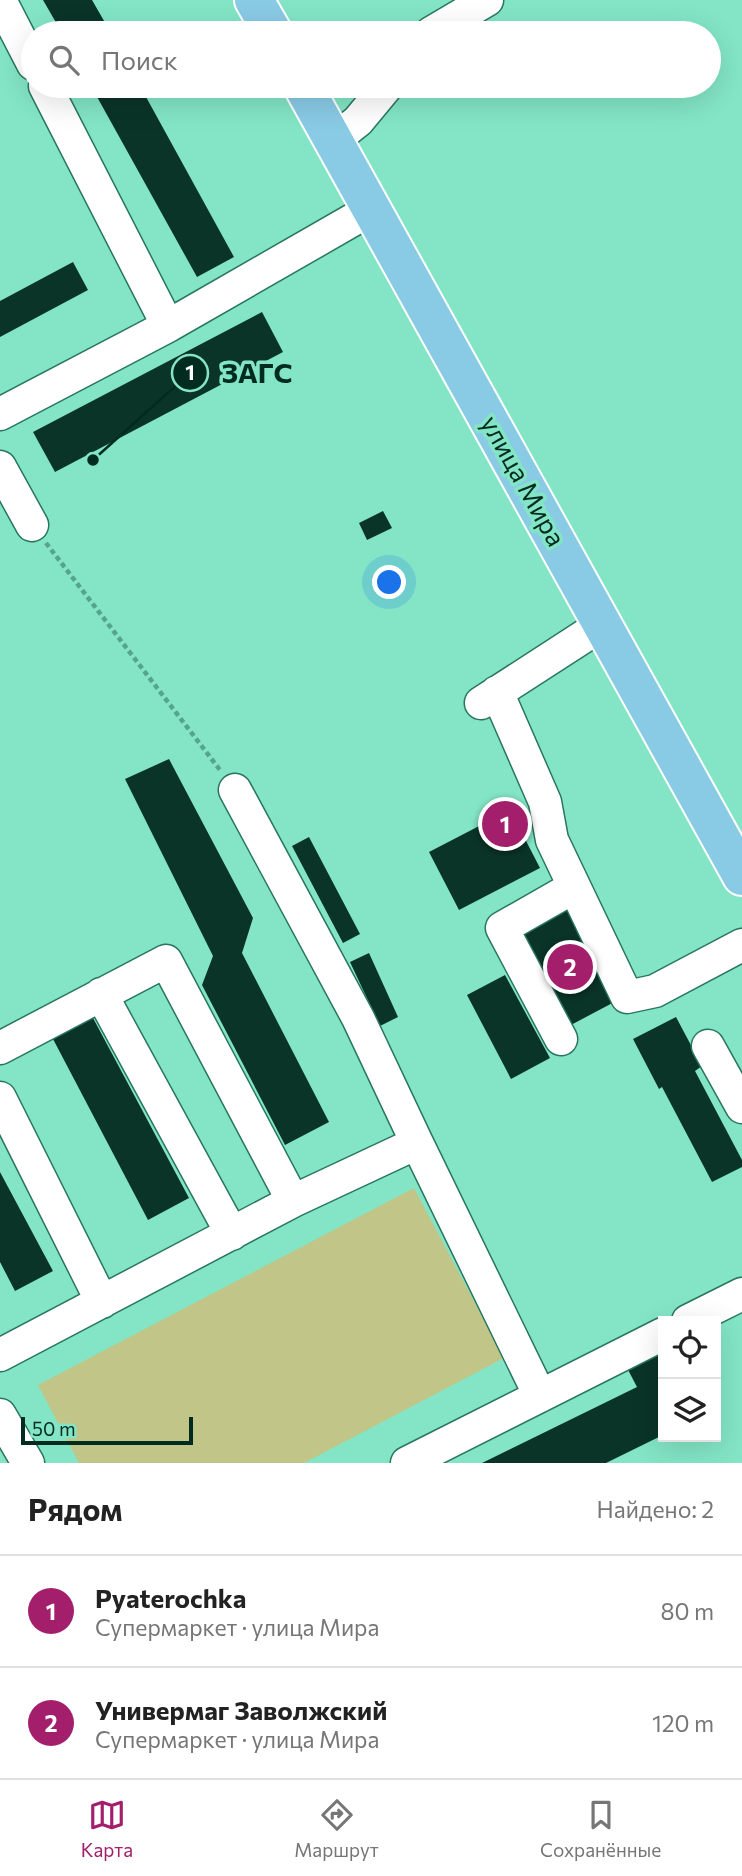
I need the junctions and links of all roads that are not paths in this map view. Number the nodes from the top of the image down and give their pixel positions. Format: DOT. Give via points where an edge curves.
graph roads {
  1 [pos="0,0"];
  2 [pos="254,0"];
  3 [pos="487,0"];
  4 [pos="266,21"];
  5 [pos="451,21"];
  6 [pos="21,41"];
  7 [pos="50,98"];
  8 [pos="310,98"];
  9 [pos="377,98"];
  10 [pos="334,140"];
  11 [pos="370,209"];
  12 [pos="168,326"];
  13 [pos="0,414"];
  14 [pos="0,467"];
  15 [pos="33,526"];
  16 [pos="603,624"];
  17 [pos="235,790"];
  18 [pos="742,876"];
  19 [pos="574,887"];
  20 [pos="742,946"];
  21 [pos="101,994"];
  22 [pos="561,1039"];
  23 [pos="708,1046"];
  24 [pos="0,1048"];
  25 [pos="0,1098"];
  26 [pos="742,1107"];
  27 [pos="417,1143"];
  28 [pos="293,1201"];
  29 [pos="232,1234"];
  30 [pos="742,1295"];
  31 [pos="102,1301"];
  32 [pos="698,1316"];
  33 [pos="658,1337"];
  34 [pos="0,1355"];
  35 [pos="540,1396"];
  36 [pos="0,1415"];
  37 [pos="28,1463"];
  38 [pos="407,1463"];
  1 -- 6 [label="street"];
  2 -- 4 [label="main road"];
  3 -- 5 [label="street"];
  7 -- 12 [label="street"];
  8 -- 10 [label="main road, улица Мира"];
  9 -- 10 [label="street"];
  10 -- 11 [label="main road, улица Мира"];
  11 -- 12 [label="street"];
  11 -- 16 [label="main road, улица Мира"];
  12 -- 13 [label="street"];
  14 -- 15 [label="street"];
  16 -- 18 [label="main road, улица Мира"];
  16 -- 19 [label="street" via="489,697 545,802 552,840"];
  17 -- 27 [label="street" via="358,1018"];
  19 -- 20 [label="street" via="627,997 655,991"];
  19 -- 22 [label="street" via="502,928"];
  21 -- 24 [label="street"];
  21 -- 28 [label="street" via="166,961"];
  21 -- 29 [label="street"];
  23 -- 26 [label="street"];
  25 -- 31 [label="street"];
  27 -- 28 [label="street"];
  27 -- 35 [label="street"];
  28 -- 29 [label="street"];
  29 -- 31 [label="street"];
  30 -- 32 [label="street"];
  31 -- 34 [label="street"];
  33 -- 35 [label="street"];
  35 -- 38 [label="street"];
  36 -- 37 [label="street"];
}
